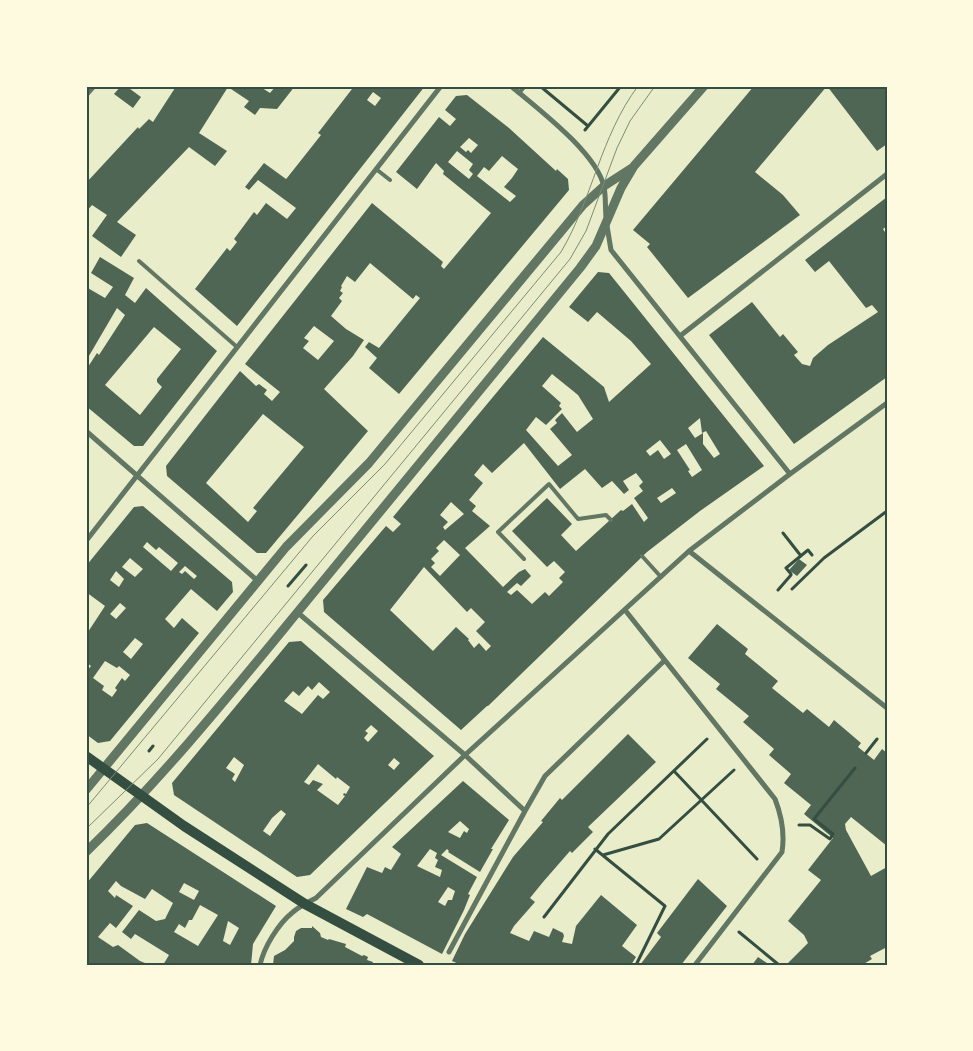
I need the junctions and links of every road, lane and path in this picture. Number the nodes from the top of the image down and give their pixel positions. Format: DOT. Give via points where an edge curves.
graph roads {
  1 [pos="94,86"];
  2 [pos="441,86"];
  3 [pos="511,86"];
  4 [pos="525,86"];
  5 [pos="540,86"];
  6 [pos="621,86"];
  7 [pos="704,86"];
  8 [pos="519,93"];
  9 [pos="86,95"];
  10 [pos="588,126"];
  11 [pos="575,143"];
  12 [pos="634,166"];
  13 [pos="376,170"];
  14 [pos="887,174"];
  15 [pos="390,180"];
  16 [pos="604,186"];
  17 [pos="606,221"];
  18 [pos="139,260"];
  19 [pos="680,336"];
  20 [pos="237,347"];
  21 [pos="887,404"];
  22 [pos="86,431"];
  23 [pos="790,474"];
  24 [pos="138,476"];
  25 [pos="887,510"];
  26 [pos="610,520"];
  27 [pos="783,533"];
  28 [pos="86,541"];
  29 [pos="689,551"];
  30 [pos="812,555"];
  31 [pos="642,556"];
  32 [pos="801,556"];
  33 [pos="524,559"];
  34 [pos="306,564"];
  35 [pos="660,577"];
  36 [pos="259,582"];
  37 [pos="288,586"];
  38 [pos="792,589"];
  39 [pos="778,590"];
  40 [pos="625,610"];
  41 [pos="297,612"];
  42 [pos="664,661"];
  43 [pos="887,708"];
  44 [pos="708,738"];
  45 [pos="877,739"];
  46 [pos="153,746"];
  47 [pos="149,752"];
  48 [pos="866,753"];
  49 [pos="465,755"];
  50 [pos="86,756"];
  51 [pos="855,768"];
  52 [pos="104,769"];
  53 [pos="674,770"];
  54 [pos="735,770"];
  55 [pos="86,790"];
  56 [pos="143,796"];
  57 [pos="702,799"];
  58 [pos="525,811"];
  59 [pos="799,825"];
  60 [pos="595,849"];
  61 [pos="86,852"];
  62 [pos="603,855"];
  63 [pos="762,864"];
  64 [pos="305,904"];
  65 [pos="544,917"];
  66 [pos="738,932"];
  67 [pos="449,952"];
  68 [pos="260,965"];
  69 [pos="419,965"];
  70 [pos="636,965"];
  71 [pos="695,965"];
  72 [pos="779,965"];
  1 -- 9 [label="street"];
  2 -- 13 [label="street"];
  3 -- 8 [label="street"];
  4 -- 8 [label="lane"];
  5 -- 10 [label="path"];
  6 -- 10 [label="path"];
  7 -- 12 [label="street"];
  8 -- 11 [label="street"];
  10 -- 11 [label="path"];
  11 -- 16 [label="street" via="590,159"];
  12 -- 16 [label="street"];
  12 -- 17 [label="street"];
  13 -- 15 [label="lane"];
  13 -- 20 [label="street"];
  14 -- 19 [label="street"];
  16 -- 17 [label="street"];
  16 -- 36 [label="street" via="578,211 369,463 286,548"];
  17 -- 19 [label="street" via="611,250"];
  17 -- 41 [label="street" via="596,246 580,268"];
  18 -- 20 [label="lane"];
  19 -- 23 [label="street"];
  20 -- 24 [label="street"];
  21 -- 23 [label="street"];
  22 -- 24 [label="street"];
  23 -- 29 [label="street"];
  24 -- 28 [label="street"];
  24 -- 36 [label="street"];
  25 -- 38 [label="path" via="824,558"];
  26 -- 33 [label="lane" via="606,515 578,518 549,484 498,532"];
  27 -- 32 [label="path"];
  29 -- 35 [label="street"];
  29 -- 43 [label="street"];
  30 -- 32 [label="path" via="808,550"];
  31 -- 35 [label="lane"];
  32 -- 39 [label="path" via="786,568 791,575"];
  34 -- 37 [label="path"];
  35 -- 40 [label="street"];
  36 -- 52 [label="street"];
  40 -- 42 [label="street"];
  40 -- 49 [label="street"];
  41 -- 49 [label="street"];
  41 -- 56 [label="street"];
  42 -- 58 [label="street" via="545,776"];
  42 -- 71 [label="street" via="775,799 784,839 782,852"];
  44 -- 53 [label="path"];
  45 -- 48 [label="path"];
  46 -- 47 [label="path"];
  49 -- 58 [label="street"];
  49 -- 64 [label="street" via="316,898"];
  50 -- 52 [label="main road"];
  51 -- 59 [label="path" via="814,819 833,834 830,838 810,825"];
  52 -- 55 [label="street"];
  52 -- 56 [label="main road"];
  53 -- 57 [label="path"];
  53 -- 60 [label="path"];
  54 -- 57 [label="path"];
  56 -- 61 [label="street"];
  56 -- 64 [label="main road"];
  57 -- 62 [label="path" via="659,839"];
  57 -- 63 [label="path"];
  58 -- 67 [label="street"];
  60 -- 62 [label="path"];
  60 -- 65 [label="path"];
  62 -- 70 [label="path" via="665,906"];
  64 -- 68 [label="street" via="289,916 268,943"];
  64 -- 69 [label="main road"];
  66 -- 72 [label="path"];
}
